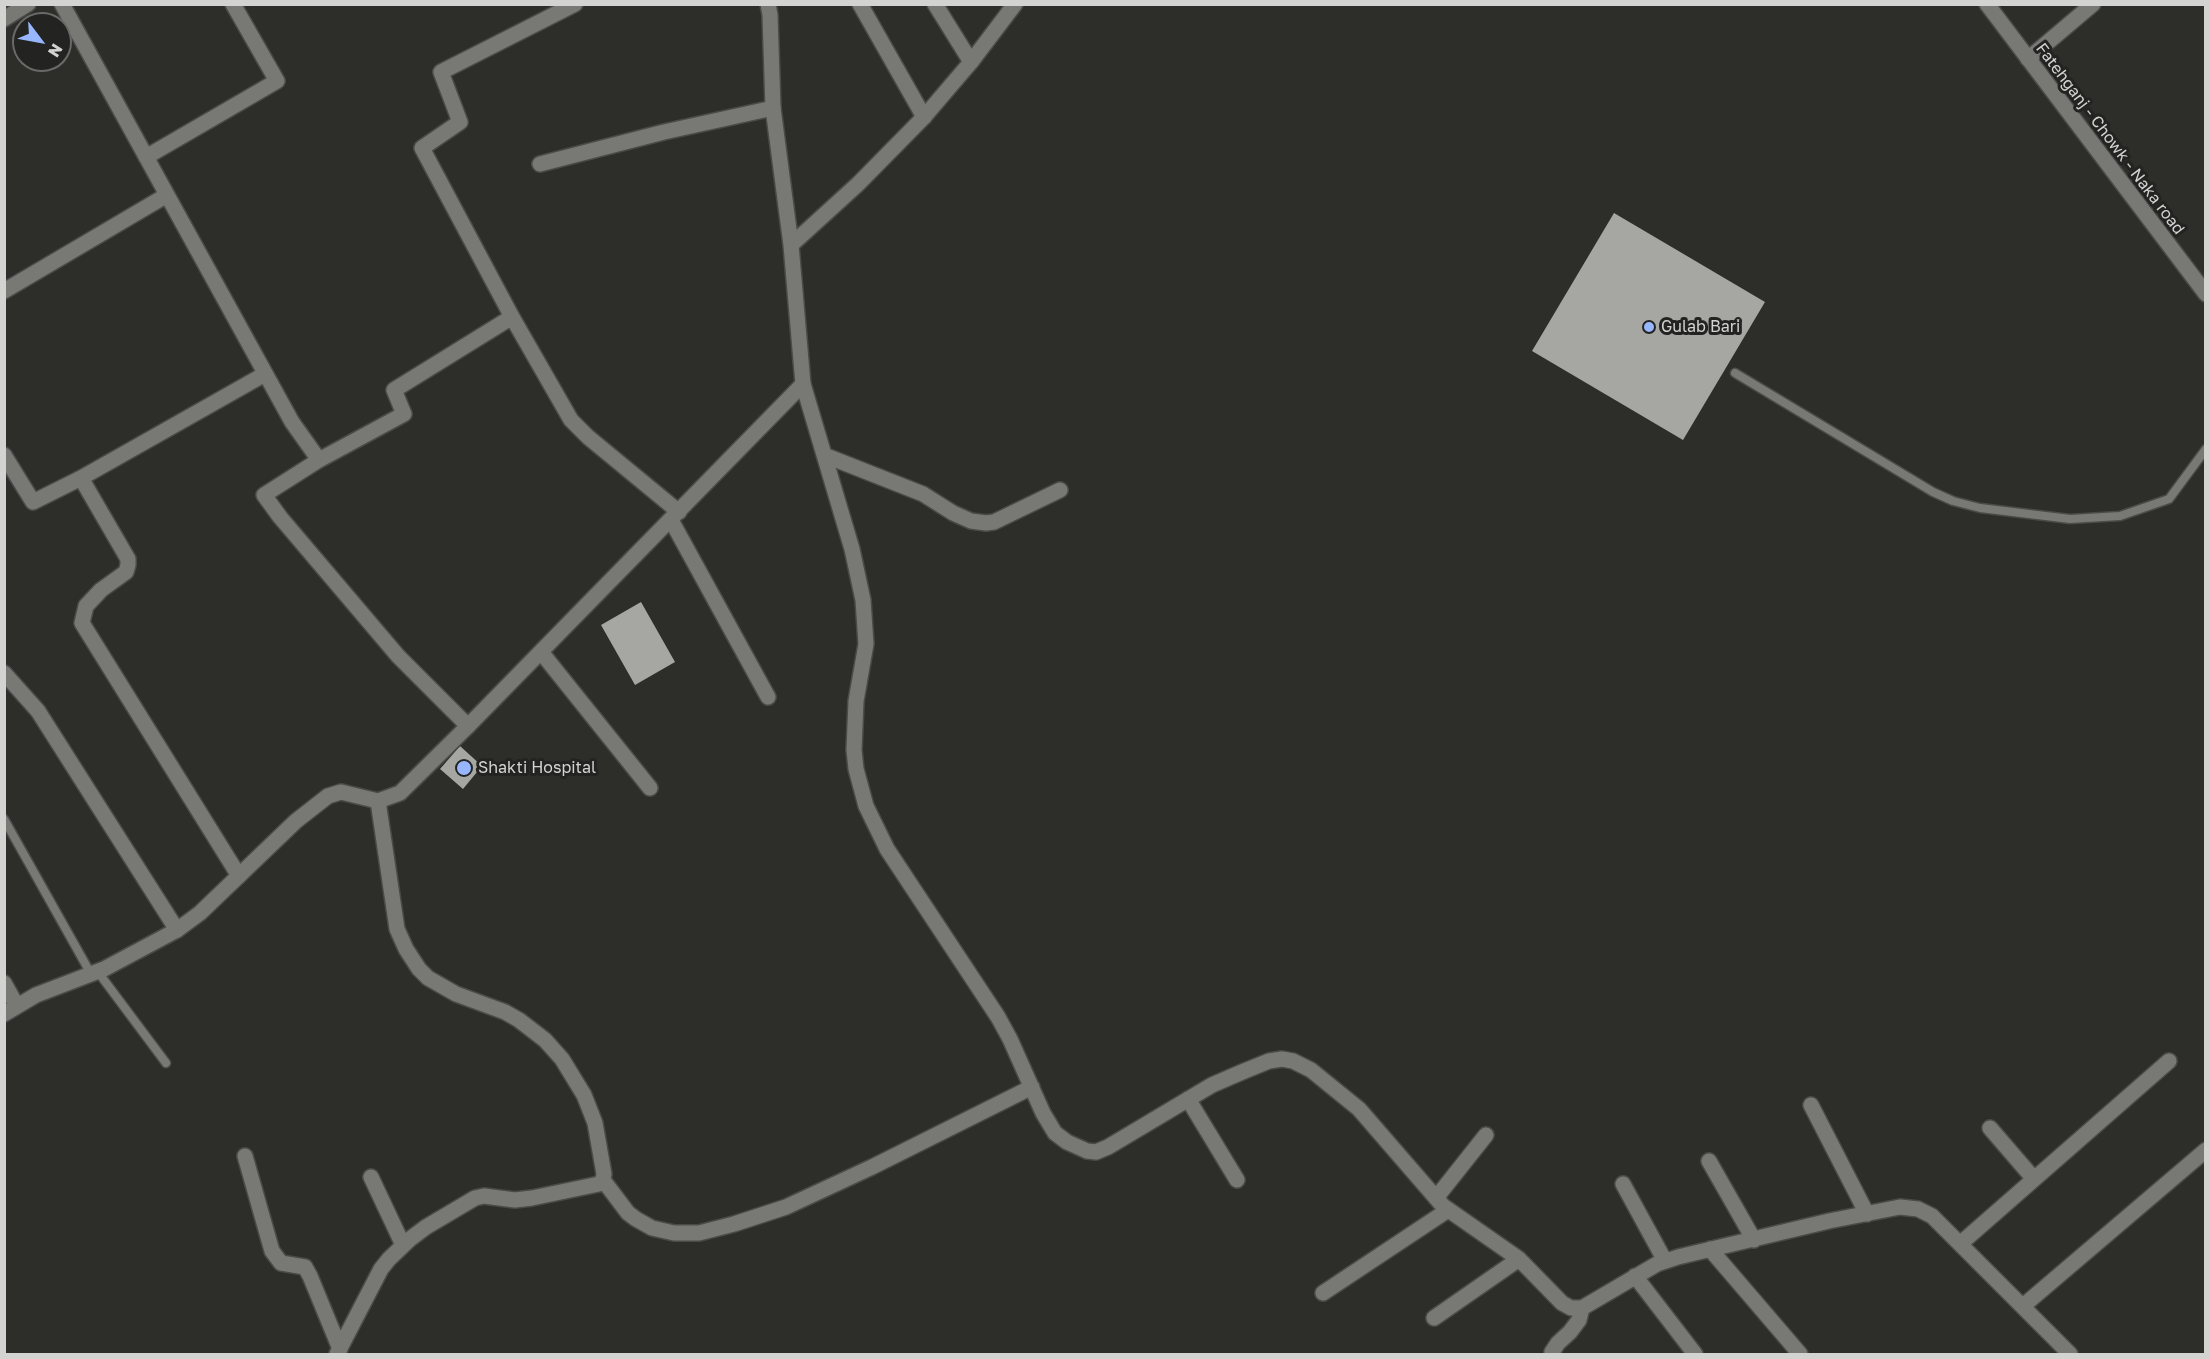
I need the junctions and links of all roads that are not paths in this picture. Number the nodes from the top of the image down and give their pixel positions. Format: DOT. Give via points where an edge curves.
graph roads {
  1 [pos="28,4"];
  2 [pos="62,4"];
  3 [pos="233,4"];
  4 [pos="575,4"];
  5 [pos="768,4"];
  6 [pos="860,4"];
  7 [pos="935,4"];
  8 [pos="1015,4"];
  9 [pos="1987,4"];
  10 [pos="2093,4"];
  11 [pos="4,20"];
  12 [pos="2028,59"];
  13 [pos="971,62"];
  14 [pos="774,108"];
  15 [pos="924,117"];
  16 [pos="146,157"];
  17 [pos="540,164"];
  18 [pos="167,195"];
  19 [pos="791,246"];
  20 [pos="4,291"];
  21 [pos="2205,294"];
  22 [pos="512,317"];
  23 [pos="1735,373"];
  24 [pos="265,374"];
  25 [pos="803,384"];
  26 [pos="2205,449"];
  27 [pos="4,455"];
  28 [pos="824,455"];
  29 [pos="319,460"];
  30 [pos="81,478"];
  31 [pos="1060,490"];
  32 [pos="675,516"];
  33 [pos="541,652"];
  34 [pos="4,674"];
  35 [pos="768,697"];
  36 [pos="468,726"];
  37 [pos="650,788"];
  38 [pos="378,801"];
  39 [pos="4,819"];
  40 [pos="239,876"];
  41 [pos="177,930"];
  42 [pos="95,973"];
  43 [pos="4,983"];
  44 [pos="11,1010"];
  45 [pos="2169,1061"];
  46 [pos="166,1063"];
  47 [pos="1032,1087"];
  48 [pos="1188,1099"];
  49 [pos="1811,1105"];
  50 [pos="1990,1128"];
  51 [pos="1486,1135"];
  52 [pos="2205,1150"];
  53 [pos="245,1156"];
  54 [pos="1709,1161"];
  55 [pos="371,1177"];
  56 [pos="2034,1179"];
  57 [pos="603,1180"];
  58 [pos="1237,1180"];
  59 [pos="1623,1184"];
  60 [pos="1436,1198"];
  61 [pos="1448,1210"];
  62 [pos="1867,1214"];
  63 [pos="1754,1240"];
  64 [pos="1960,1244"];
  65 [pos="403,1245"];
  66 [pos="1710,1249"];
  67 [pos="1519,1259"];
  68 [pos="1665,1261"];
  69 [pos="1635,1276"];
  70 [pos="1323,1293"];
  71 [pos="2023,1306"];
  72 [pos="1582,1308"];
  73 [pos="1434,1318"];
  74 [pos="338,1352"];
  75 [pos="1553,1354"];
  76 [pos="1695,1354"];
  77 [pos="1800,1354"];
  78 [pos="2070,1354"];
  1 -- 11 [label="street"];
  2 -- 16 [label="street"];
  3 -- 16 [label="street" via="277,81"];
  4 -- 22 [label="street" via="441,72 460,122 422,148"];
  5 -- 14 [label="street"];
  6 -- 15 [label="street"];
  7 -- 13 [label="street"];
  8 -- 13 [label="street"];
  9 -- 12 [label="street, Fatehganj - Chowk - Naka road"];
  10 -- 12 [label="street"];
  12 -- 21 [label="street, Fatehganj - Chowk - Naka road"];
  13 -- 15 [label="street"];
  14 -- 17 [label="street"];
  14 -- 19 [label="street"];
  15 -- 19 [label="street"];
  16 -- 18 [label="street"];
  18 -- 20 [label="street"];
  18 -- 24 [label="street"];
  19 -- 25 [label="street"];
  22 -- 29 [label="street" via="394,390 404,414"];
  22 -- 32 [label="street" via="571,420"];
  23 -- 26 [label="lane" via="1933,492 1980,508 2070,519 2120,516 2169,499"];
  24 -- 29 [label="street"];
  24 -- 30 [label="street"];
  25 -- 28 [label="street"];
  25 -- 32 [label="street"];
  27 -- 30 [label="street" via="33,502"];
  28 -- 31 [label="street" via="923,494 952,513 978,522 1007,517"];
  28 -- 47 [label="street" via="852,549 867,624 856,701 854,750 866,806 887,849 998,1017"];
  29 -- 36 [label="street" via="264,495 398,656"];
  30 -- 40 [label="street" via="128,559 126,572 86,606 82,623"];
  32 -- 33 [label="street"];
  32 -- 35 [label="street"];
  33 -- 36 [label="street"];
  33 -- 37 [label="street"];
  34 -- 41 [label="street" via="38,711"];
  36 -- 38 [label="street" via="400,793"];
  38 -- 40 [label="street" via="341,792 328,796"];
  38 -- 57 [label="street" via="397,929 406,949 428,978 456,994 505,1012 546,1040 584,1095 595,1124"];
  39 -- 42 [label="lane"];
  40 -- 41 [label="street"];
  41 -- 42 [label="street"];
  42 -- 44 [label="street" via="36,995"];
  42 -- 46 [label="lane"];
  43 -- 44 [label="street"];
  45 -- 56 [label="street"];
  47 -- 48 [label="street" via="1055,1132 1066,1142 1096,1152"];
  47 -- 57 [label="street" via="786,1207 699,1233 674,1233 636,1219"];
  48 -- 58 [label="street"];
  48 -- 60 [label="street" via="1269,1061 1293,1061 1311,1070 1359,1109"];
  49 -- 62 [label="street"];
  50 -- 56 [label="street"];
  51 -- 60 [label="street"];
  52 -- 71 [label="street"];
  53 -- 74 [label="street" via="272,1251 281,1263 305,1267"];
  54 -- 63 [label="street"];
  55 -- 65 [label="street"];
  56 -- 64 [label="street"];
  57 -- 65 [label="street" via="523,1200 490,1195 475,1198"];
  59 -- 68 [label="street"];
  60 -- 61 [label="street"];
  61 -- 67 [label="street"];
  61 -- 70 [label="street"];
  62 -- 63 [label="street"];
  62 -- 64 [label="street" via="1900,1207 1918,1209 1932,1216"];
  63 -- 66 [label="street"];
  64 -- 71 [label="street"];
  65 -- 74 [label="street" via="381,1269"];
  66 -- 68 [label="street"];
  66 -- 77 [label="street"];
  67 -- 72 [label="street" via="1562,1303"];
  67 -- 73 [label="street"];
  68 -- 69 [label="street"];
  69 -- 72 [label="street"];
  69 -- 76 [label="street"];
  71 -- 78 [label="street"];
  72 -- 75 [label="street" via="1579,1320 1558,1342"];
}
